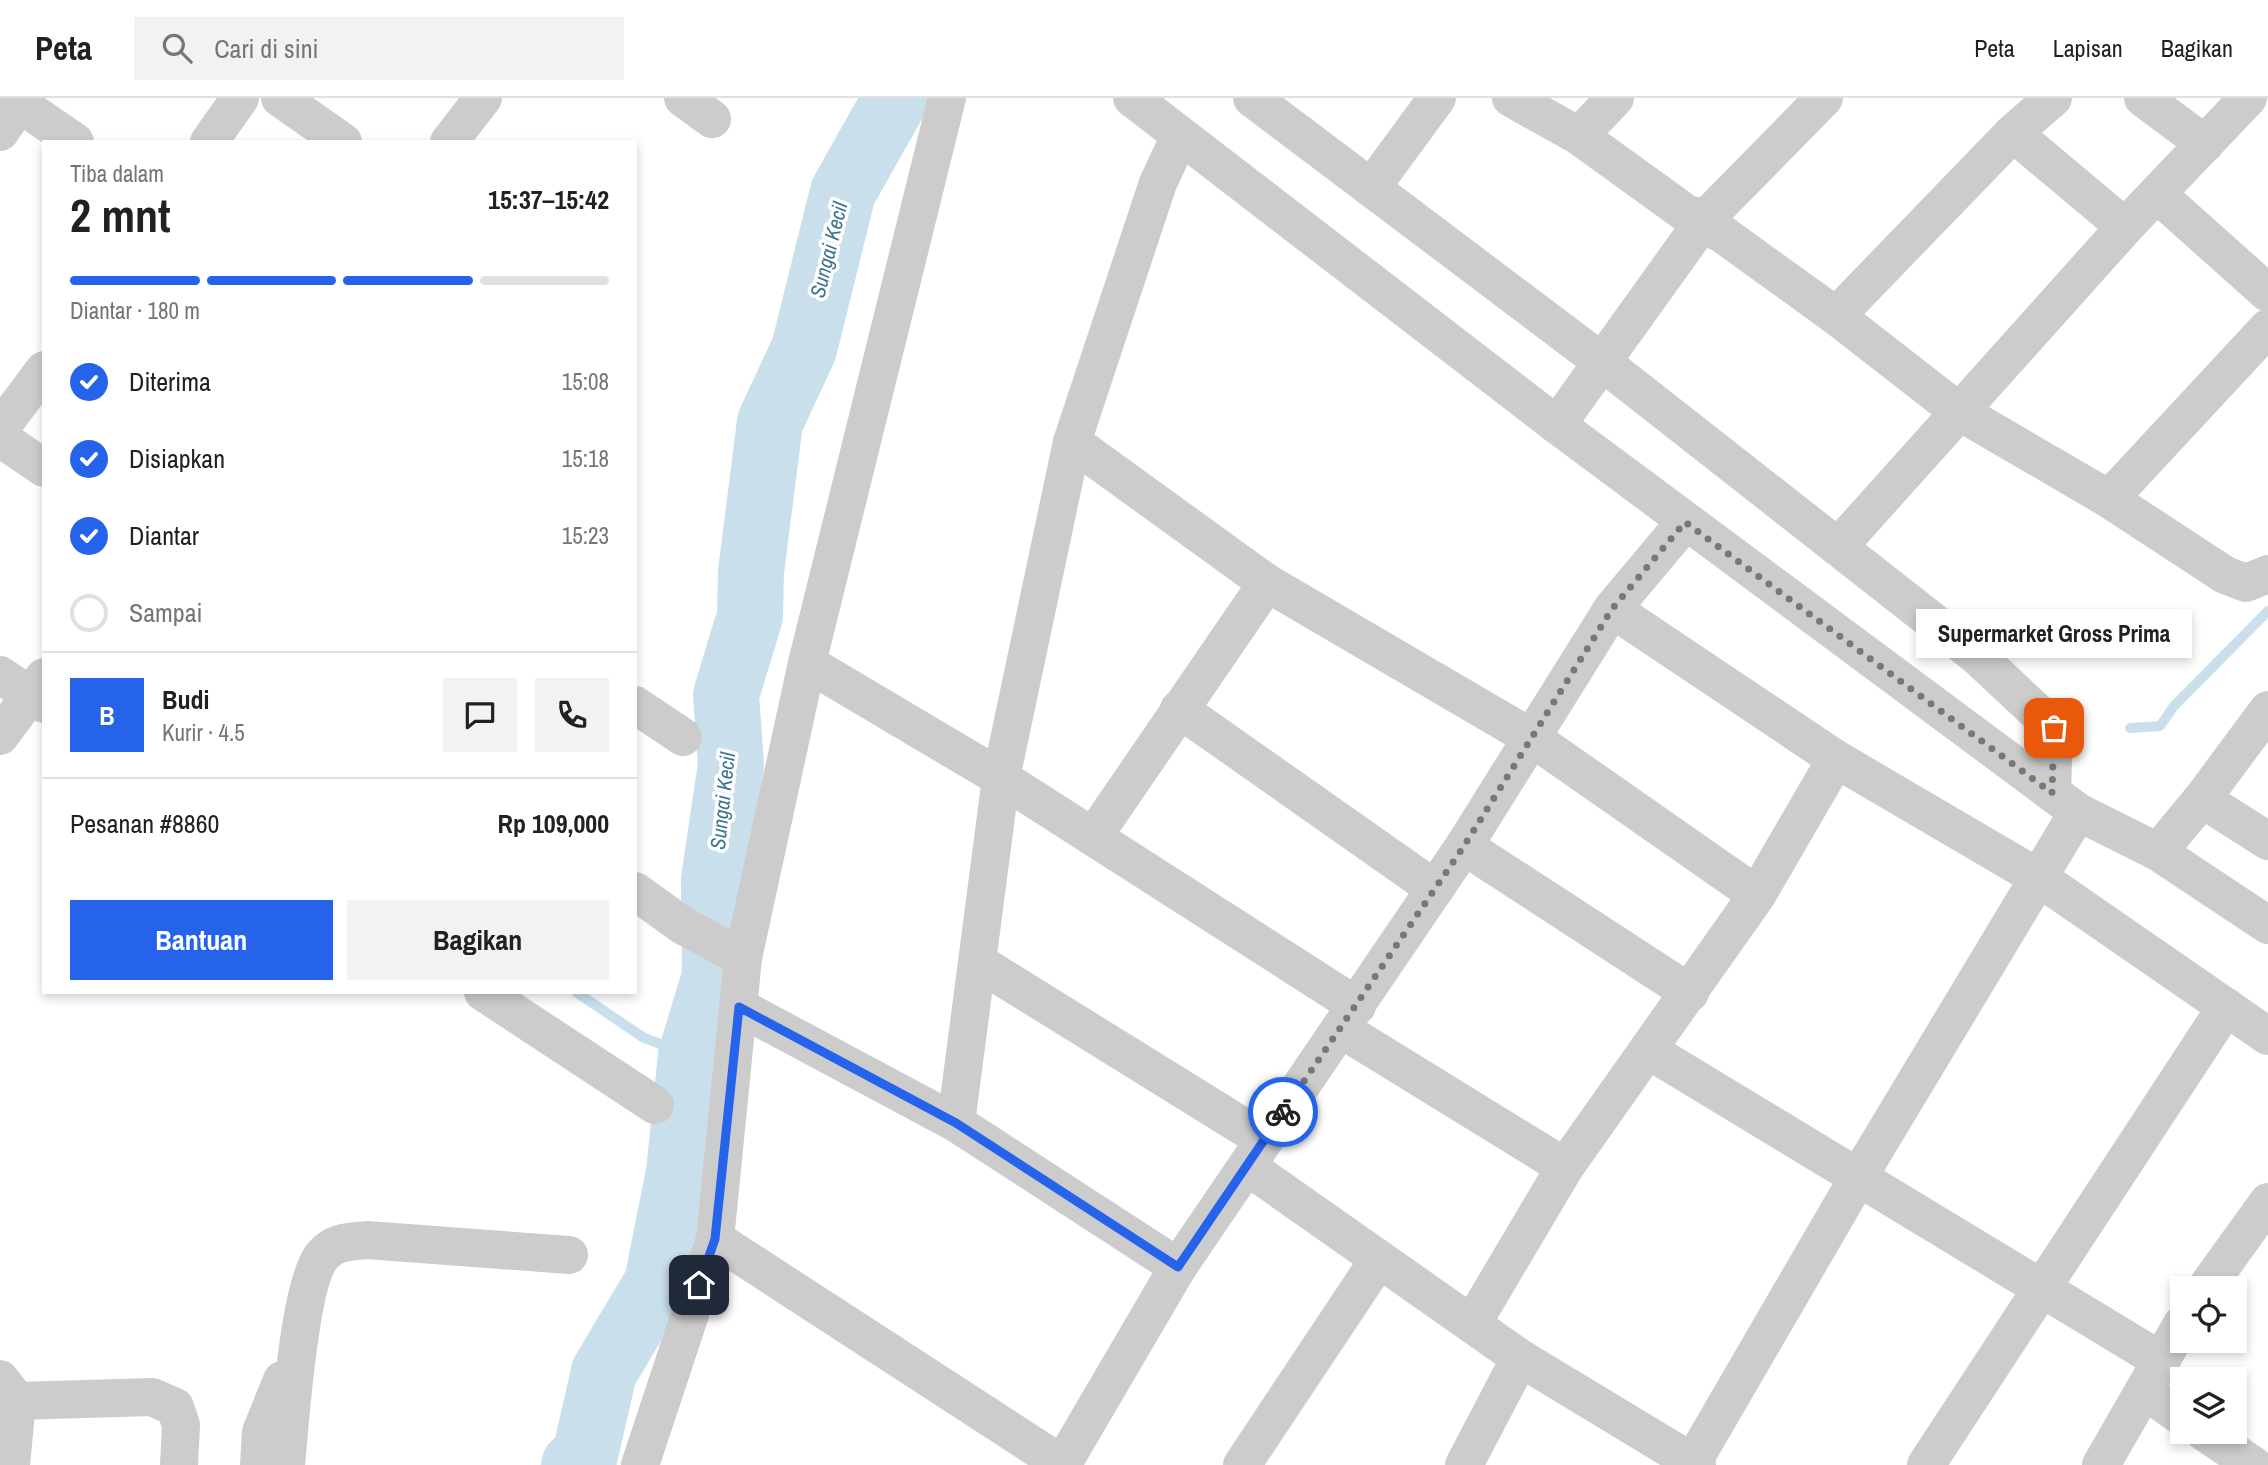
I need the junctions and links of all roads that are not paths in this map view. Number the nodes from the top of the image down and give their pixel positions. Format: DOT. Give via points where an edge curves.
graph roads {
  1 [pos="240,98"];
  2 [pos="280,98"];
  3 [pos="482,98"];
  4 [pos="947,98"];
  5 [pos="1132,98"];
  6 [pos="1252,98"];
  7 [pos="1437,98"];
  8 [pos="1511,98"];
  9 [pos="1615,98"];
  10 [pos="1824,98"];
  11 [pos="2143,98"];
  12 [pos="2248,98"];
  13 [pos="2047,100"];
  14 [pos="14,111"];
  15 [pos="2013,133"];
  16 [pos="1180,136"];
  17 [pos="1579,136"];
  18 [pos="71,140"];
  19 [pos="210,140"];
  20 [pos="340,140"];
  21 [pos="450,140"];
  22 [pos="2205,144"];
  23 [pos="1371,188"];
  24 [pos="2157,194"];
  25 [pos="2125,227"];
  26 [pos="2268,293"];
  27 [pos="1836,316"];
  28 [pos="2268,328"];
  29 [pos="1602,362"];
  30 [pos="42,373"];
  31 [pos="1958,411"];
  32 [pos="1557,425"];
  33 [pos="0,429"];
  34 [pos="0,438"];
  35 [pos="1072,442"];
  36 [pos="42,467"];
  37 [pos="2109,499"];
  38 [pos="1685,522"];
  39 [pos="1838,547"];
  40 [pos="2268,574"];
  41 [pos="1267,583"];
  42 [pos="1612,609"];
  43 [pos="807,663"];
  44 [pos="29,688"];
  45 [pos="637,706"];
  46 [pos="1179,709"];
  47 [pos="2268,710"];
  48 [pos="0,736"];
  49 [pos="683,737"];
  50 [pos="1532,738"];
  51 [pos="1836,760"];
  52 [pos="1001,778"];
  53 [pos="2202,799"];
  54 [pos="2065,803"];
  55 [pos="1093,837"];
  56 [pos="2268,841"];
  57 [pos="1464,846"];
  58 [pos="2158,852"];
  59 [pos="2039,878"];
  60 [pos="1435,889"];
  61 [pos="637,892"];
  62 [pos="1757,895"];
  63 [pos="2268,925"];
  64 [pos="733,953"];
  65 [pos="979,963"];
  66 [pos="1690,993"];
  67 [pos="486,994"];
  68 [pos="739,1007"];
  69 [pos="2226,1007"];
  70 [pos="1349,1017"];
  71 [pos="2268,1036"];
  72 [pos="1648,1050"];
  73 [pos="655,1105"];
  74 [pos="956,1123"];
  75 [pos="1256,1153"];
  76 [pos="1565,1167"];
  77 [pos="1859,1176"];
  78 [pos="2268,1202"];
  79 [pos="715,1239"];
  80 [pos="569,1255"];
  81 [pos="1380,1259"];
  82 [pos="1178,1267"];
  83 [pos="2215,1276"];
  84 [pos="2042,1288"];
  85 [pos="1472,1324"];
  86 [pos="300,1334"];
  87 [pos="2170,1346"];
  88 [pos="1520,1359"];
  89 [pos="2153,1376"];
  90 [pos="6,1394"];
  91 [pos="2170,1400"];
  92 [pos="2268,1442"];
  93 [pos="2222,1444"];
  94 [pos="1694,1464"];
  95 [pos="11,1465"];
  96 [pos="179,1465"];
  97 [pos="259,1465"];
  98 [pos="286,1465"];
  99 [pos="640,1465"];
  100 [pos="1062,1465"];
  101 [pos="1242,1465"];
  102 [pos="1464,1465"];
  103 [pos="1926,1465"];
  104 [pos="2101,1465"];
  105 [pos="2253,1465"];
  1 -- 19 [label="street"];
  2 -- 20 [label="street"];
  3 -- 21 [label="street"];
  4 -- 43 [label="street"];
  5 -- 16 [label="street"];
  6 -- 23 [label="street"];
  7 -- 23 [label="street"];
  8 -- 17 [label="street"];
  9 -- 17 [label="street"];
  10 -- 17 [label="street" via="1711,213 1699,217 1687,214"];
  11 -- 22 [label="street"];
  12 -- 22 [label="street"];
  13 -- 15 [label="street"];
  14 -- 18 [label="street"];
  15 -- 25 [label="street"];
  15 -- 27 [label="street"];
  16 -- 32 [label="street"];
  16 -- 35 [label="street" via="1158,183"];
  22 -- 24 [label="street"];
  23 -- 29 [label="street"];
  24 -- 25 [label="street"];
  24 -- 26 [label="street"];
  25 -- 31 [label="street"];
  27 -- 29 [label="street" via="1721,233 1702,229 1696,231"];
  27 -- 31 [label="street"];
  28 -- 37 [label="street"];
  29 -- 32 [label="street"];
  29 -- 39 [label="street"];
  30 -- 33 [label="street"];
  31 -- 37 [label="street"];
  31 -- 39 [label="street"];
  32 -- 38 [label="street"];
  34 -- 36 [label="street"];
  35 -- 41 [label="street"];
  35 -- 52 [label="street"];
  37 -- 40 [label="street" via="2225,575 2246,583"];
  38 -- 42 [label="street"];
  38 -- 54 [label="street"];
  39 -- 54 [label="street" via="1977,656 2054,728"];
  41 -- 46 [label="street"];
  41 -- 50 [label="street"];
  42 -- 50 [label="street"];
  42 -- 51 [label="street"];
  43 -- 52 [label="street"];
  43 -- 64 [label="street"];
  44 -- 48 [label="street"];
  45 -- 49 [label="street"];
  46 -- 55 [label="street"];
  46 -- 60 [label="street"];
  47 -- 53 [label="street"];
  50 -- 57 [label="street"];
  50 -- 62 [label="street"];
  51 -- 59 [label="street"];
  51 -- 62 [label="street"];
  52 -- 55 [label="street"];
  52 -- 65 [label="street"];
  53 -- 56 [label="street"];
  53 -- 58 [label="street"];
  54 -- 58 [label="street"];
  54 -- 59 [label="street"];
  55 -- 70 [label="street"];
  57 -- 60 [label="street"];
  57 -- 66 [label="street"];
  58 -- 63 [label="street"];
  59 -- 69 [label="street"];
  59 -- 77 [label="street"];
  60 -- 70 [label="street"];
  61 -- 64 [label="street" via="682,925"];
  62 -- 66 [label="street"];
  64 -- 68 [label="street"];
  65 -- 74 [label="street"];
  65 -- 75 [label="street"];
  66 -- 72 [label="street"];
  67 -- 73 [label="street"];
  68 -- 74 [label="street"];
  68 -- 79 [label="street"];
  69 -- 71 [label="street"];
  69 -- 84 [label="street"];
  70 -- 75 [label="street"];
  70 -- 76 [label="street"];
  72 -- 76 [label="street"];
  72 -- 77 [label="street"];
  74 -- 82 [label="street"];
  75 -- 81 [label="street"];
  75 -- 82 [label="street"];
  76 -- 85 [label="street"];
  77 -- 84 [label="street"];
  77 -- 94 [label="street"];
  78 -- 83 [label="street"];
  79 -- 99 [label="street"];
  79 -- 100 [label="street"];
  80 -- 86 [label="street" via="367,1240 337,1243 316,1262"];
  81 -- 85 [label="street"];
  81 -- 101 [label="street"];
  82 -- 100 [label="street"];
  84 -- 89 [label="street"];
  84 -- 103 [label="street"];
  85 -- 88 [label="street"];
  86 -- 97 [label="street" via="261,1432"];
  86 -- 98 [label="street"];
  87 -- 89 [label="street"];
  88 -- 94 [label="street"];
  88 -- 102 [label="street"];
  89 -- 91 [label="street"];
  89 -- 104 [label="street"];
  90 -- 95 [label="street"];
  90 -- 96 [label="street" via="152,1397 175,1408 181,1425"];
  92 -- 105 [label="street"];
  93 -- 105 [label="street"];
}
